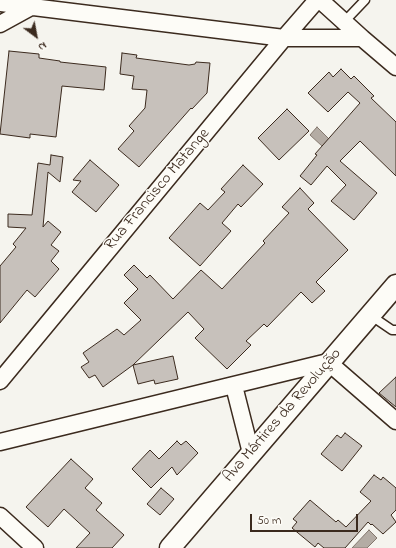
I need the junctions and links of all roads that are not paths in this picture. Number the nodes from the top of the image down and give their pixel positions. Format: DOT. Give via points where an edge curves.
graph roads {
  1 [pos="319,0"];
  2 [pos="365,0"];
  3 [pos="0,3"];
  4 [pos="31,7"];
  5 [pos="344,22"];
  6 [pos="0,24"];
  7 [pos="284,38"];
  8 [pos="362,38"];
  9 [pos="396,67"];
  10 [pos="396,285"];
  11 [pos="370,315"];
  12 [pos="396,330"];
  13 [pos="328,362"];
  14 [pos="0,381"];
  15 [pos="234,386"];
  16 [pos="396,421"];
  17 [pos="0,442"];
  18 [pos="251,453"];
  19 [pos="0,516"];
  20 [pos="35,548"];
  21 [pos="170,548"];
  1 -- 5 [label="street"];
  1 -- 7 [label="street, Rua Francisco Matange"];
  2 -- 5 [label="lane"];
  3 -- 4 [label="street"];
  4 -- 6 [label="street"];
  4 -- 7 [label="street"];
  5 -- 8 [label="street"];
  7 -- 8 [label="street"];
  7 -- 14 [label="street, Rua Francisco Matange"];
  8 -- 9 [label="street"];
  10 -- 11 [label="street, Ava Mártires da Revolução"];
  11 -- 12 [label="lane"];
  11 -- 13 [label="street, Ava Mártires da Revolução"];
  13 -- 15 [label="street"];
  13 -- 16 [label="street"];
  13 -- 18 [label="street, Ava Mártires da Revolução"];
  15 -- 17 [label="street"];
  15 -- 18 [label="street"];
  18 -- 21 [label="street, Ava Mártires da Revolução"];
  19 -- 20 [label="street"];
}
